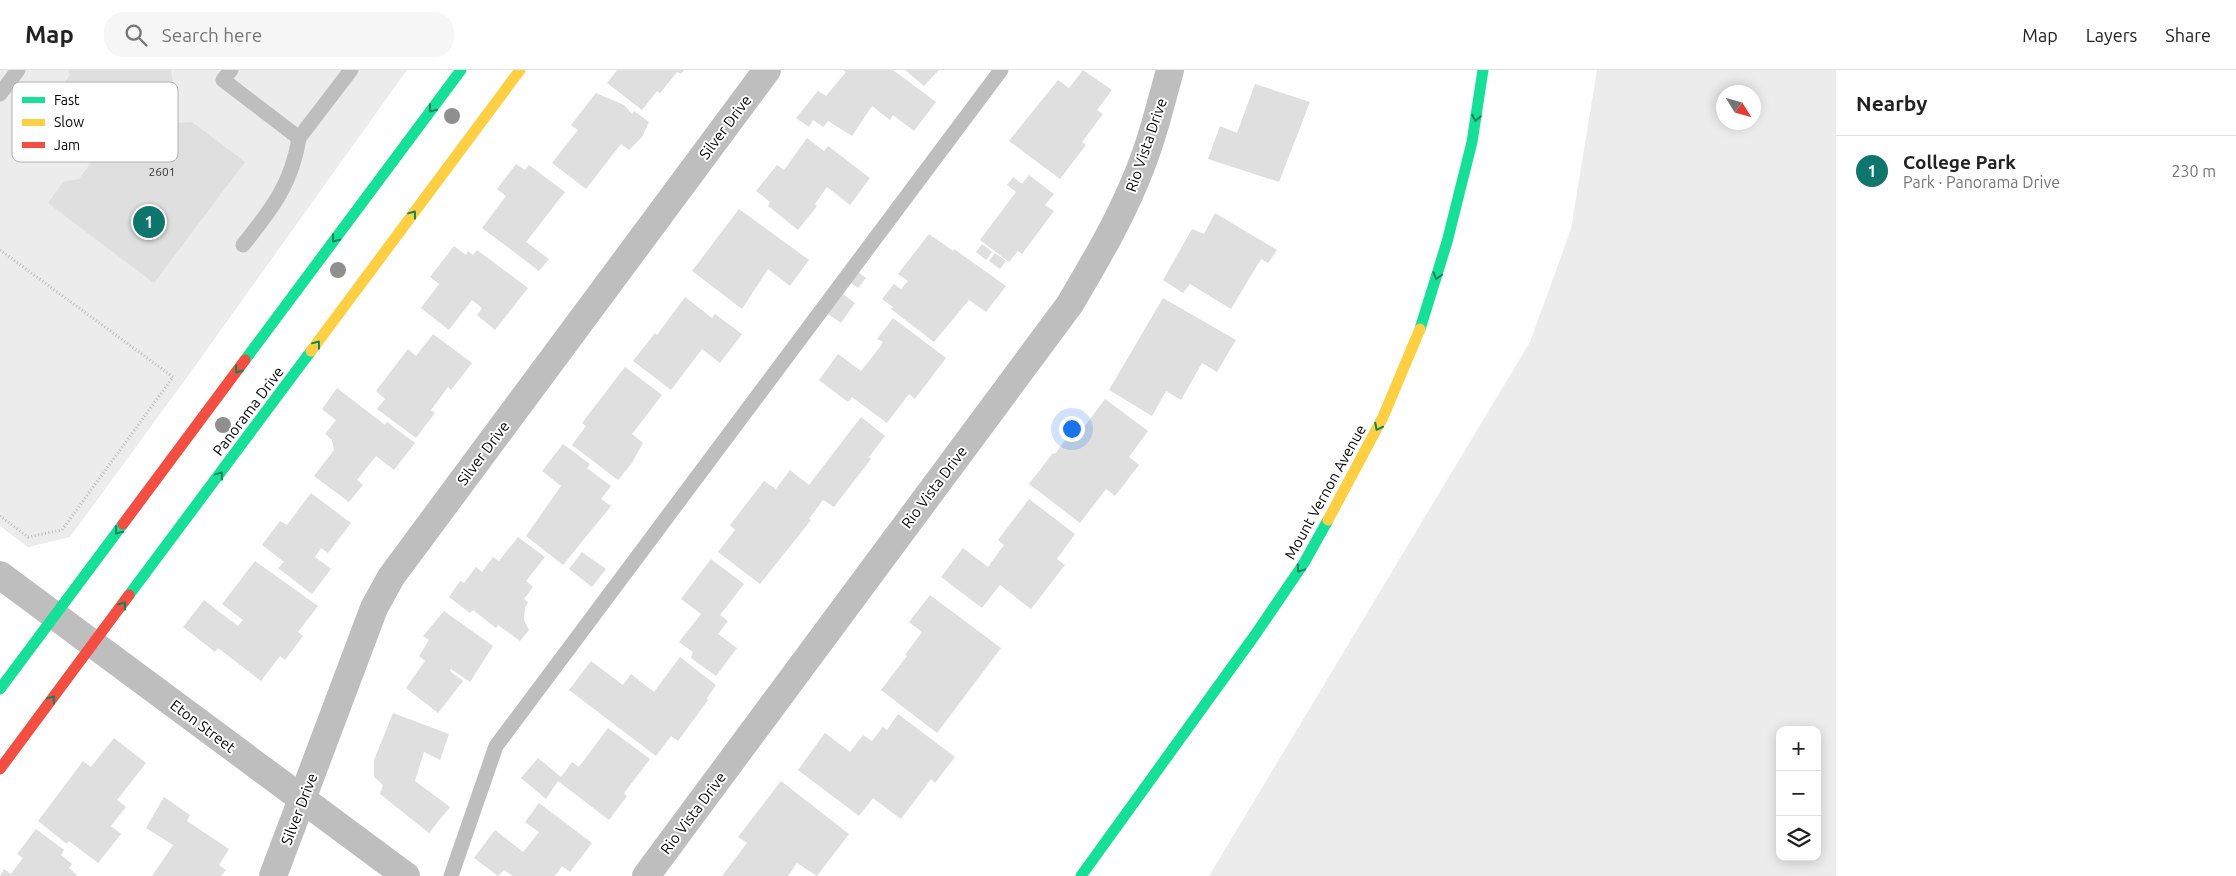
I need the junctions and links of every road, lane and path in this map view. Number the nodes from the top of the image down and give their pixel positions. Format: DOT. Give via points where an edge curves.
graph roads {
  1 [pos="18,70"];
  2 [pos="231,70"];
  3 [pos="351,70"];
  4 [pos="461,70"];
  5 [pos="520,70"];
  6 [pos="767,70"];
  7 [pos="1001,70"];
  8 [pos="1170,70"];
  9 [pos="1483,70"];
  10 [pos="0,94"];
  11 [pos="299,138"];
  12 [pos="243,245"];
  13 [pos="0,250"];
  14 [pos="0,516"];
  15 [pos="0,575"];
  16 [pos="55,616"];
  17 [pos="94,645"];
  18 [pos="0,689"];
  19 [pos="0,769"];
  20 [pos="302,800"];
  21 [pos="273,876"];
  22 [pos="406,876"];
  23 [pos="451,876"];
  24 [pos="646,876"];
  25 [pos="1081,876"];
  1 -- 10 [label="lane"];
  2 -- 11 [label="lane" via="223,80"];
  3 -- 11 [label="lane"];
  4 -- 16 [label="main road, one-way"];
  17 -- 5 [label="main road, Panorama Drive, one-way"];
  6 -- 20 [label="street, Silver Drive" via="391,577 374,608"];
  7 -- 23 [label="lane" via="496,746"];
  8 -- 24 [label="street, Rio Vista Drive" via="1137,179 1106,243 1070,304"];
  9 -- 25 [label="main road, Mount Vernon Avenue, one-way" via="1472,142 1448,242 1417,340 1383,416 1304,563"];
  11 -- 12 [label="lane" via="287,184"];
  13 -- 14 [label="path" via="173,377 62,530 28,537"];
  15 -- 16 [label="street, Eton Street"];
  16 -- 17 [label="street, Eton Street"];
  16 -- 18 [label="main road"];
  19 -- 17 [label="main road, Panorama Drive, one-way"];
  17 -- 20 [label="street, Eton Street"];
  20 -- 21 [label="street, Silver Drive"];
  20 -- 22 [label="street, Eton Street"];
}
